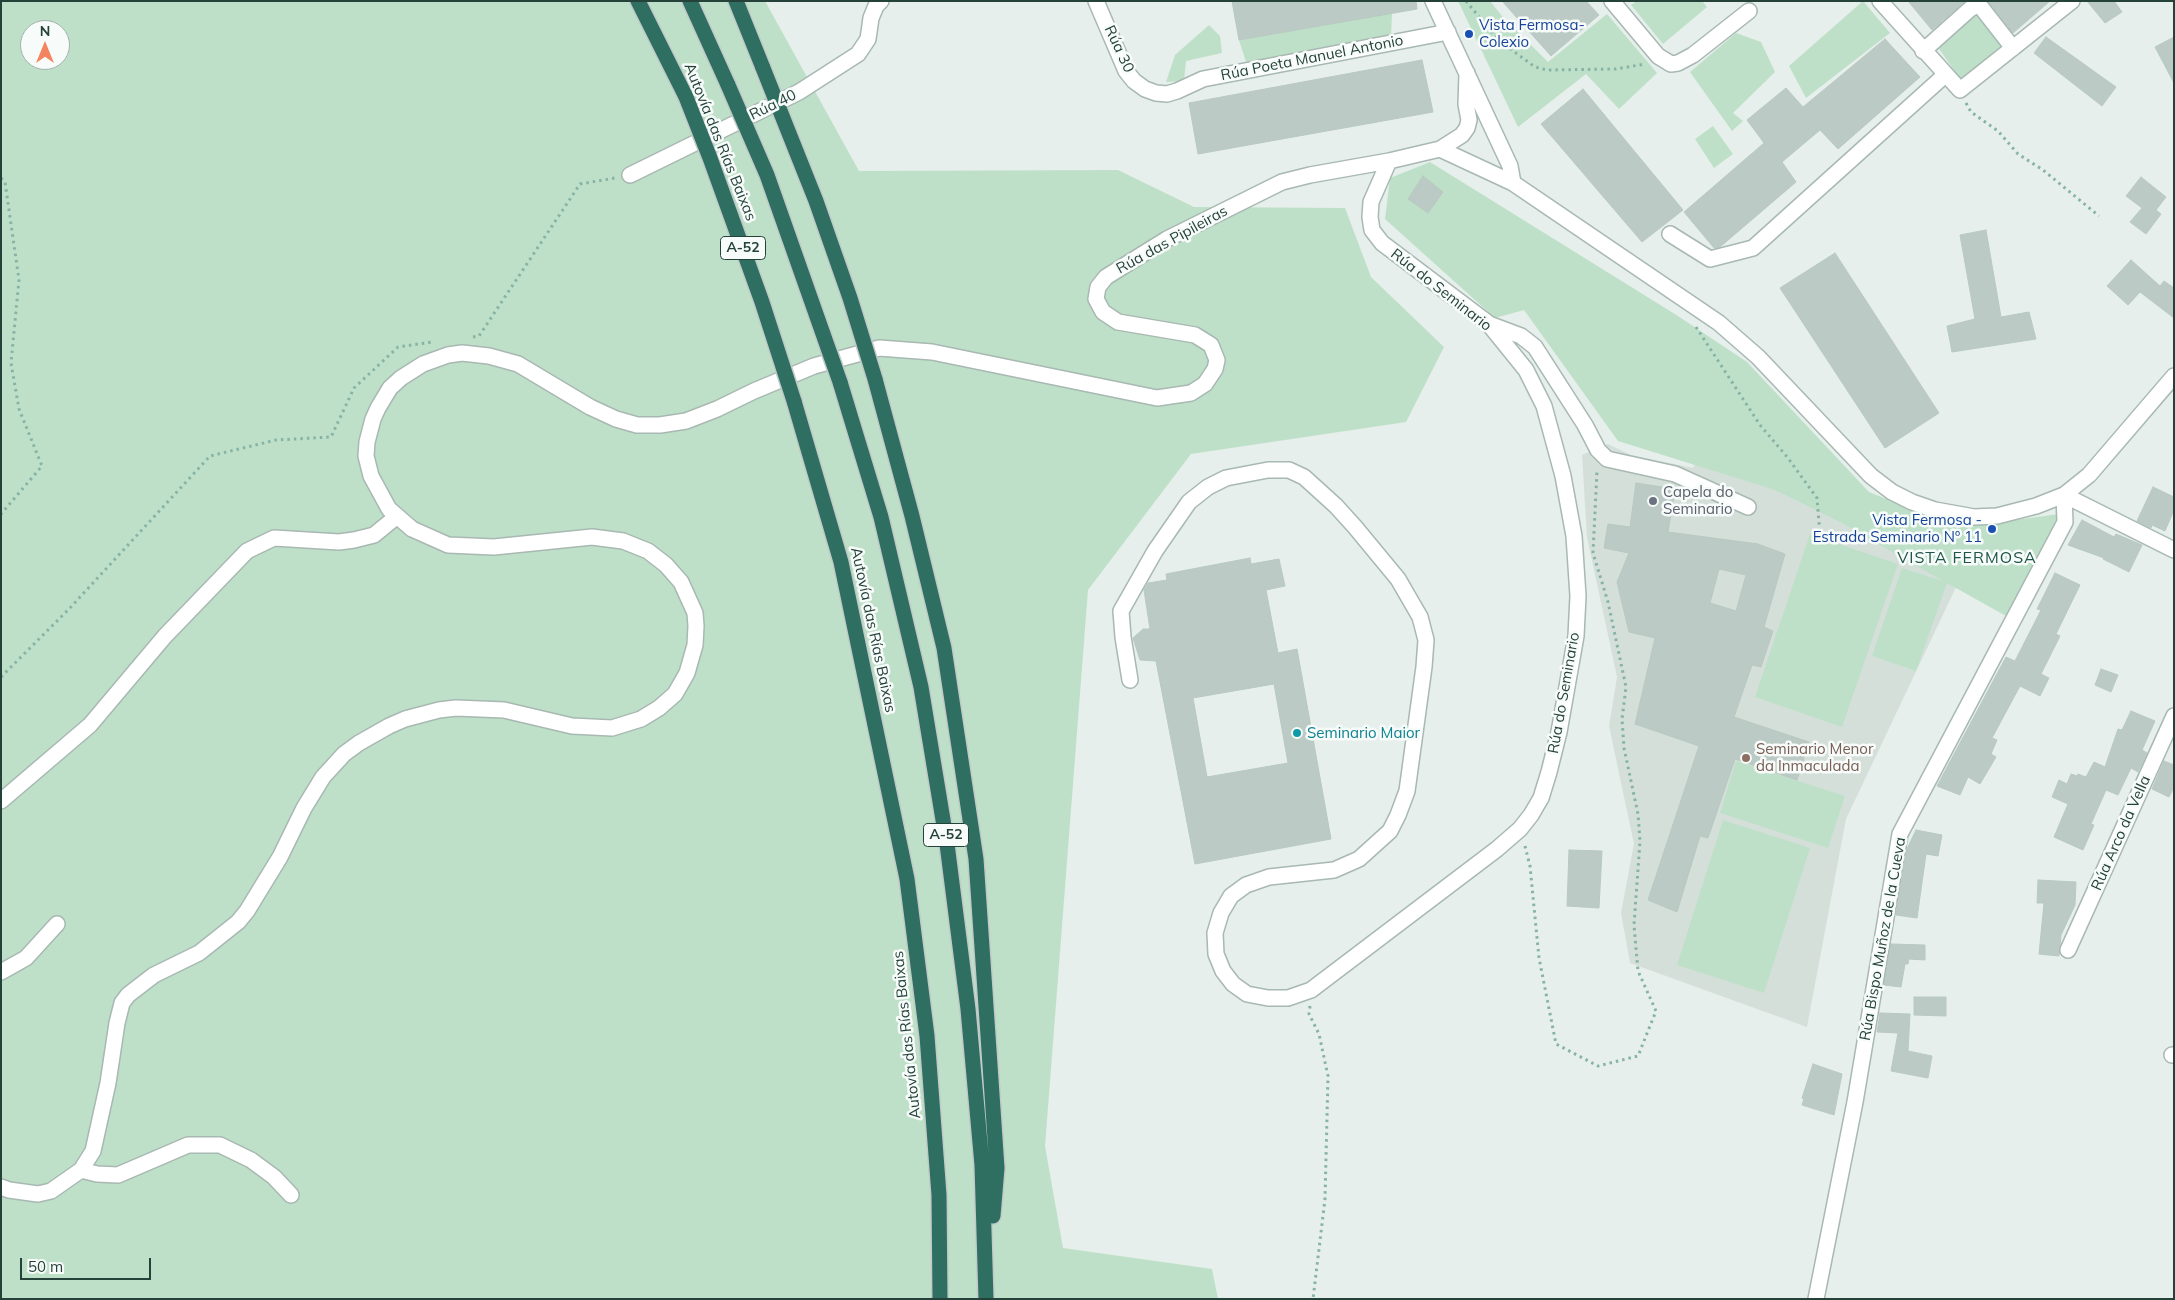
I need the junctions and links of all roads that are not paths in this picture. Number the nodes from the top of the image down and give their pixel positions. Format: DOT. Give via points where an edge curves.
graph roads {
  1 [pos="638,1"];
  2 [pos="690,1"];
  3 [pos="736,1"];
  4 [pos="881,1"];
  5 [pos="1096,1"];
  6 [pos="1433,1"];
  7 [pos="1612,1"];
  8 [pos="1880,1"];
  9 [pos="2072,1"];
  10 [pos="1749,11"];
  11 [pos="1448,32"];
  12 [pos="2013,48"];
  13 [pos="1923,51"];
  14 [pos="1467,74"];
  15 [pos="1945,75"];
  16 [pos="1178,91"];
  17 [pos="1440,149"];
  18 [pos="1389,161"];
  19 [pos="630,175"];
  20 [pos="1513,183"];
  21 [pos="1670,234"];
  22 [pos="1488,323"];
  23 [pos="2174,376"];
  24 [pos="2064,495"];
  25 [pos="1748,507"];
  26 [pos="396,517"];
  27 [pos="2174,550"];
  28 [pos="1130,680"];
  29 [pos="2174,716"];
  30 [pos="1,801"];
  31 [pos="57,924"];
  32 [pos="2068,950"];
  33 [pos="1,972"];
  34 [pos="81,1170"];
  35 [pos="1,1187"];
  36 [pos="291,1195"];
  37 [pos="987,1282"];
  38 [pos="940,1299"];
  39 [pos="986,1299"];
  40 [pos="1816,1299"];
  1 -- 38 [label="highway, Autovía das Rías Baixas / A-52, bridge" via="686,97 710,158 762,302 841,562 907,879 928,1046 939,1195"];
  2 -- 37 [label="highway, Autovía das Rías Baixas / A-52, bridge" via="767,175 840,382 881,518 919,677 948,844 968,1010 982,1166"];
  3 -- 37 [label="highway, bridge" via="816,201 850,298 912,516 944,648 976,859 997,1168"];
  4 -- 19 [label="street, Rúa 40" via="871,18 868,39 858,54 799,92"];
  5 -- 16 [label="street, Rúa 30" via="1126,71 1134,81 1156,93"];
  6 -- 11 [label="street"];
  7 -- 10 [label="street" via="1658,56 1671,64 1693,55"];
  8 -- 13 [label="street"];
  9 -- 12 [label="street"];
  11 -- 14 [label="street"];
  11 -- 16 [label="street, Rúa Poeta Manuel Antonio" via="1203,79"];
  12 -- 13 [label="street" via="1981,7 1976,6"];
  12 -- 15 [label="street" via="1960,90"];
  13 -- 15 [label="street"];
  14 -- 17 [label="street" via="1467,128 1462,136"];
  14 -- 20 [label="street" via="1510,166"];
  15 -- 21 [label="street" via="1753,248 1710,259"];
  17 -- 18 [label="street"];
  17 -- 20 [label="street"];
  18 -- 22 [label="street, Rúa do Seminario" via="1371,202 1372,230 1382,243"];
  18 -- 26 [label="street, Rúa das Pipileiras" via="1282,182 1167,239 1106,277 1098,287 1096,298 1103,312 1118,322 1195,336 1211,345 1215,369 1205,384 1191,393 1157,398 932,352 894,348 864,350 829,361 686,421 637,425 590,407 518,364 462,353 436,358 412,370 390,388 378,408 369,431 366,456 381,498"];
  20 -- 24 [label="street" via="1719,323 1746,346 1871,476 1892,492 1954,515 1974,517 2015,512"];
  22 -- 25 [label="street" via="1521,336 1535,347 1598,450 1607,459 1675,474"];
  22 -- 28 [label="street, Rúa do Seminario" via="1526,370 1544,406 1561,468 1574,536 1578,596 1569,683 1549,772 1541,798 1520,829 1311,990 1288,998 1247,994 1223,971 1216,954 1215,933 1221,913 1232,896 1246,884 1269,877 1334,870 1359,859 1390,831 1407,790 1424,667 1426,640 1420,617 1398,579 1336,506 1304,477 1289,470 1268,470 1226,478 1189,502 1155,551 1121,611"];
  23 -- 24 [label="street" via="2089,475"];
  24 -- 27 [label="street"];
  24 -- 40 [label="street, Rúa Bispo Muñoz de la Cueva" via="2065,522 1900,834 1855,1102"];
  26 -- 30 [label="street" via="374,535 354,540 274,538 247,551 165,636 90,725"];
  26 -- 34 [label="street" via="412,529 448,544 494,547 592,537 638,545 658,557 674,573 690,599 696,626 695,645 687,673 675,694 659,708 640,719 612,728 572,726 504,710 456,708 422,714 389,726 344,754 323,777 280,857 238,922 199,953 154,975 122,1003 93,1151"];
  29 -- 32 [label="street, Rúa Arco da Vella"];
  31 -- 33 [label="street" via="26,958"];
  34 -- 35 [label="street" via="50,1191 38,1194"];
  34 -- 36 [label="street" via="118,1175 188,1145 220,1145 250,1160 274,1177"];
  37 -- 39 [label="highway, Autovía das Rías Baixas / A-52"];
}
